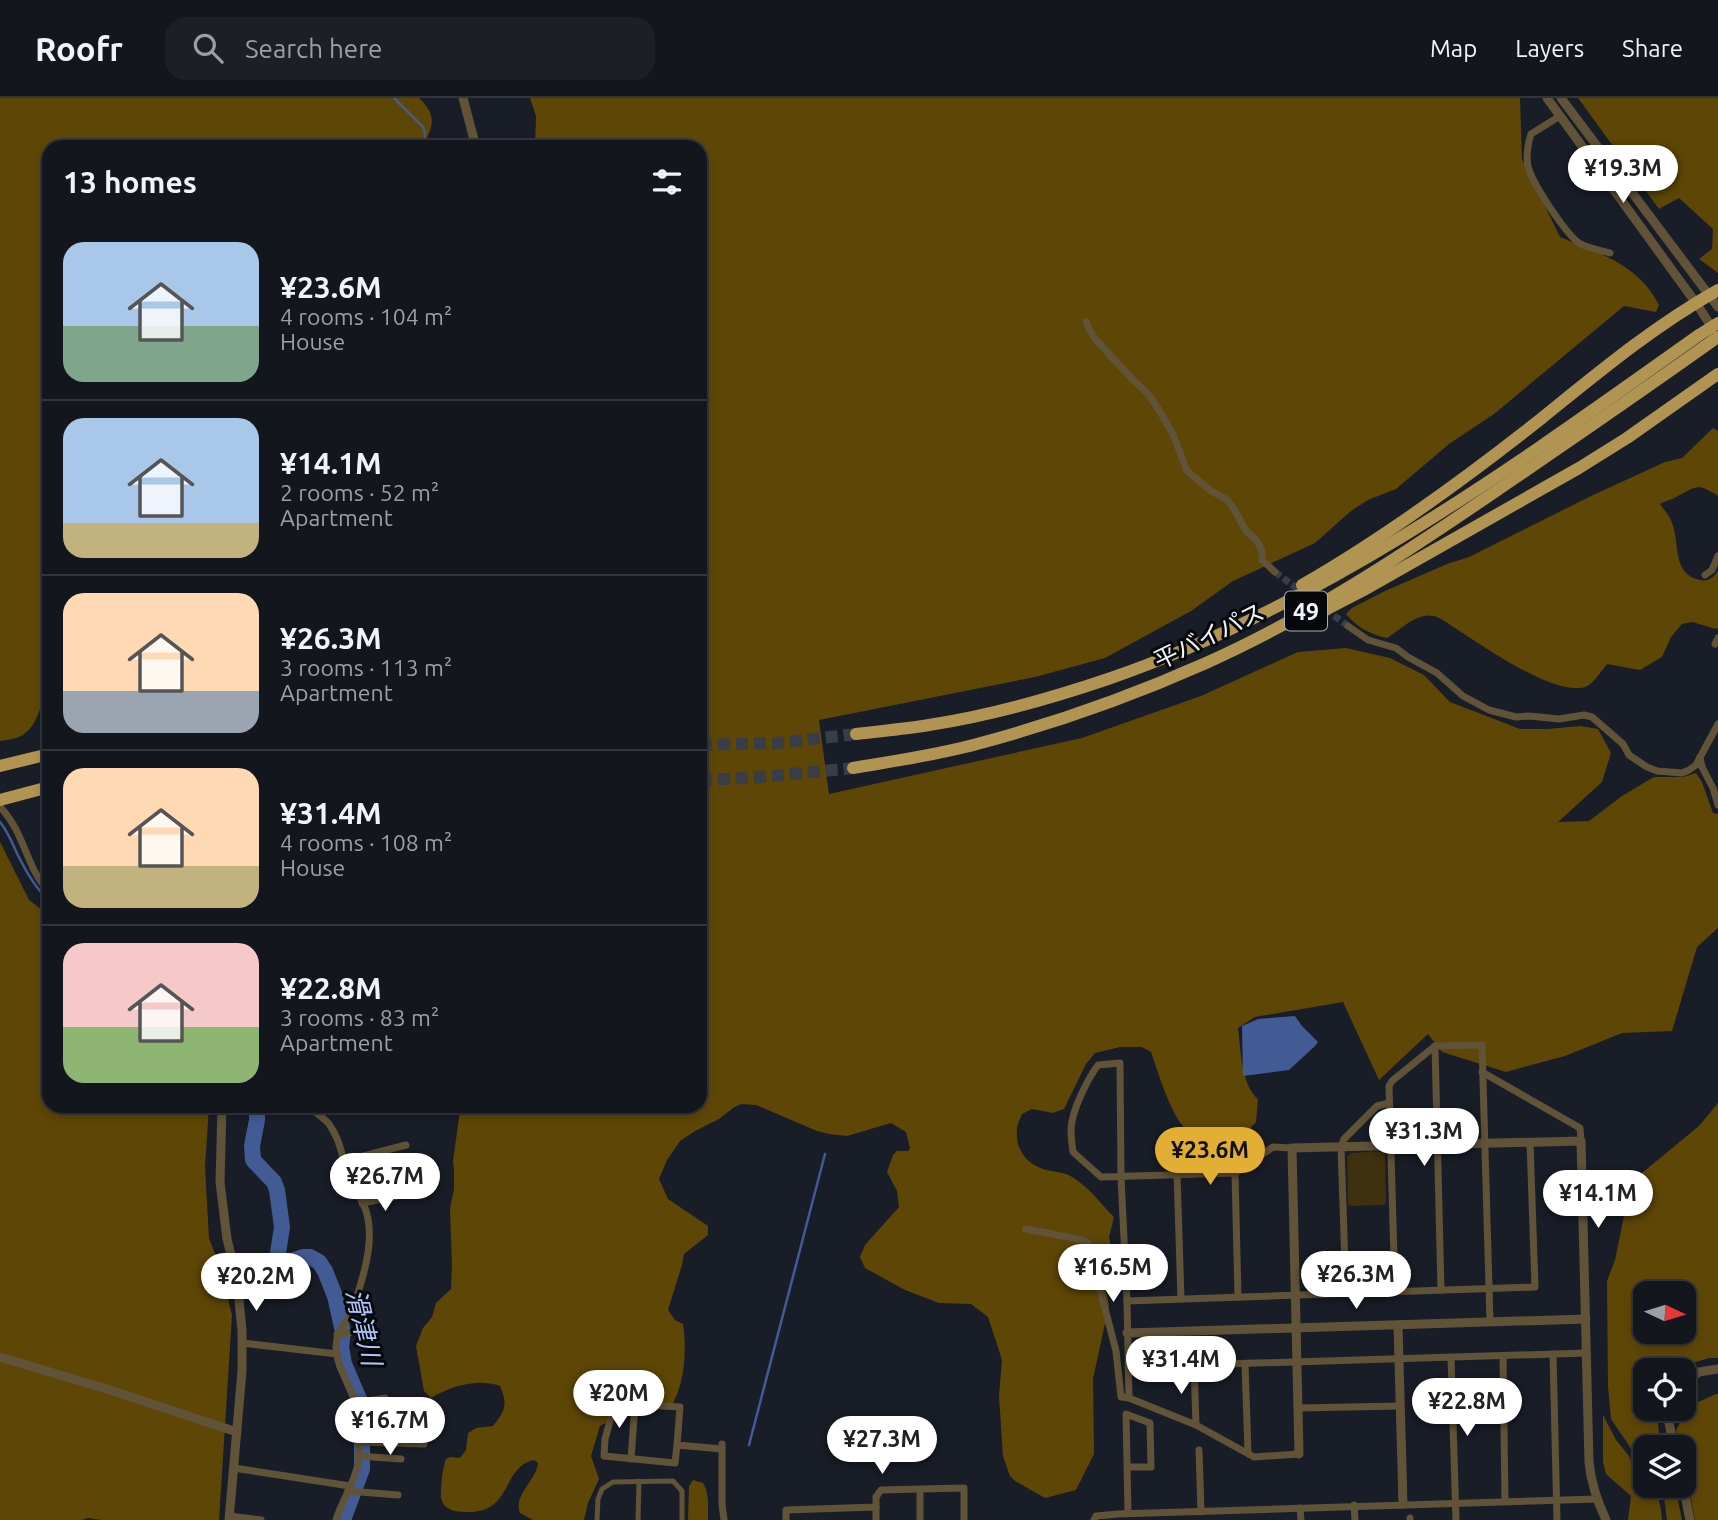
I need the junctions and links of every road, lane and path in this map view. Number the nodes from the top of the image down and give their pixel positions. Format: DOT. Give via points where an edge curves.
graph roads {
  1 [pos="463,98"];
  2 [pos="1547,98"];
  3 [pos="1561,98"];
  4 [pos="1560,116"];
  5 [pos="474,140"];
  6 [pos="1610,253"];
  7 [pos="1714,293"];
  8 [pos="1696,303"];
  9 [pos="1718,307"];
  10 [pos="1086,321"];
  11 [pos="1718,323"];
  12 [pos="1711,339"];
  13 [pos="1718,374"];
  14 [pos="1718,556"];
  15 [pos="1275,572"];
  16 [pos="1706,575"];
  17 [pos="1348,626"];
  18 [pos="1195,646"];
  19 [pos="1087,711"];
  20 [pos="1718,724"];
  21 [pos="856,734"];
  22 [pos="42,756"];
  23 [pos="1700,756"];
  24 [pos="0,766"];
  25 [pos="853,768"];
  26 [pos="1716,788"];
  27 [pos="42,789"];
  28 [pos="0,800"];
  29 [pos="1718,805"];
  30 [pos="0,807"];
  31 [pos="42,883"];
  32 [pos="1435,1046"];
  33 [pos="1482,1072"];
  34 [pos="1390,1103"];
  35 [pos="222,1113"];
  36 [pos="316,1113"];
  37 [pos="1581,1141"];
  38 [pos="1530,1142"];
  39 [pos="1484,1143"];
  40 [pos="1437,1144"];
  41 [pos="406,1145"];
  42 [pos="1391,1145"];
  43 [pos="1341,1147"];
  44 [pos="1292,1148"];
  45 [pos="344,1161"];
  46 [pos="1235,1173"];
  47 [pos="1177,1174"];
  48 [pos="1121,1177"];
  49 [pos="402,1195"];
  50 [pos="362,1203"];
  51 [pos="1026,1229"];
  52 [pos="1489,1289"];
  53 [pos="1441,1290"];
  54 [pos="1395,1292"];
  55 [pos="1346,1294"];
  56 [pos="1295,1295"];
  57 [pos="1238,1297"];
  58 [pos="1181,1299"];
  59 [pos="1127,1301"];
  60 [pos="366,1302"];
  61 [pos="354,1304"];
  62 [pos="1586,1320"];
  63 [pos="1490,1322"];
  64 [pos="1398,1325"];
  65 [pos="1296,1328"];
  66 [pos="367,1329"];
  67 [pos="1127,1333"];
  68 [pos="337,1335"];
  69 [pos="242,1343"];
  70 [pos="1587,1353"];
  71 [pos="337,1354"];
  72 [pos="1553,1354"];
  73 [pos="1503,1356"];
  74 [pos="0,1357"];
  75 [pos="1451,1358"];
  76 [pos="1398,1360"];
  77 [pos="1297,1363"];
  78 [pos="1245,1364"];
  79 [pos="1194,1365"];
  80 [pos="1128,1367"];
  81 [pos="1718,1369"];
  82 [pos="1696,1374"];
  83 [pos="385,1398"];
  84 [pos="1129,1398"];
  85 [pos="356,1403"];
  86 [pos="635,1404"];
  87 [pos="1400,1406"];
  88 [pos="1298,1408"];
  89 [pos="1196,1425"];
  90 [pos="237,1432"];
  91 [pos="358,1442"];
  92 [pos="424,1444"];
  93 [pos="677,1445"];
  94 [pos="1199,1450"];
  95 [pos="1248,1453"];
  96 [pos="1299,1454"];
  97 [pos="358,1456"];
  98 [pos="401,1459"];
  99 [pos="631,1459"];
  100 [pos="1127,1467"];
  101 [pos="234,1468"];
  102 [pos="639,1481"];
  103 [pos="349,1488"];
  104 [pos="920,1490"];
  105 [pos="398,1495"];
  106 [pos="1685,1498"];
  107 [pos="1597,1499"];
  108 [pos="1505,1501"];
  109 [pos="1558,1501"];
  110 [pos="1455,1502"];
  111 [pos="1403,1504"];
  112 [pos="1354,1505"];
  113 [pos="876,1507"];
  114 [pos="1300,1508"];
  115 [pos="1248,1510"];
  116 [pos="1128,1513"];
  117 [pos="1197,1514"];
  118 [pos="1141,1517"];
  119 [pos="229,1518"];
  120 [pos="261,1520"];
  121 [pos="336,1520"];
  122 [pos="597,1520"];
  123 [pos="638,1520"];
  124 [pos="682,1520"];
  125 [pos="724,1520"];
  126 [pos="786,1520"];
  127 [pos="876,1520"];
  128 [pos="920,1520"];
  129 [pos="964,1520"];
  130 [pos="1094,1520"];
  131 [pos="1248,1520"];
  132 [pos="1301,1520"];
  133 [pos="1355,1520"];
  134 [pos="1456,1520"];
  135 [pos="1558,1520"];
  136 [pos="1606,1520"];
  137 [pos="1690,1520"];
  1 -- 5 [label="street"];
  2 -- 4 [label="street"];
  3 -- 7 [label="street"];
  4 -- 6 [label="street" via="1531,134 1528,168 1572,236 1581,244"];
  4 -- 8 [label="street"];
  7 -- 8 [label="highway"];
  7 -- 9 [label="street"];
  8 -- 12 [label="street"];
  8 -- 18 [label="highway" via="1634,344 1492,456 1380,536"];
  10 -- 15 [label="street" via="1096,340 1160,410 1187,471 1229,502 1259,544 1262,560"];
  11 -- 12 [label="highway, 平バイパス / 49, bridge"];
  12 -- 18 [label="highway, 平バイパス / 49" via="1348,569"];
  12 -- 19 [label="highway, 平バイパス / 49" via="1476,505 1350,586 1209,662"];
  13 -- 19 [label="highway" via="1579,468 1326,610 1200,671"];
  14 -- 16 [label="street"];
  17 -- 23 [label="street" via="1368,640 1396,648 1489,710 1516,717 1589,716 1623,744 1629,755 1657,771 1682,773 1696,765"];
  18 -- 21 [label="highway, 平バイパス / 49" via="1108,679 997,711"];
  19 -- 25 [label="highway, 平バイパス / 49" via="975,745"];
  20 -- 23 [label="street"];
  22 -- 24 [label="highway"];
  23 -- 26 [label="street"];
  26 -- 29 [label="street"];
  27 -- 28 [label="highway"];
  30 -- 31 [label="street" via="13,822"];
  32 -- 33 [label="street" via="1482,1045"];
  32 -- 34 [label="street" via="1392,1081"];
  32 -- 40 [label="street"];
  33 -- 37 [label="street" via="1580,1128"];
  33 -- 39 [label="street"];
  34 -- 42 [label="street"];
  34 -- 43 [label="street" via="1377,1106"];
  35 -- 69 [label="street" via="220,1182 237,1279"];
  36 -- 45 [label="street" via="331,1127"];
  37 -- 38 [label="street"];
  37 -- 62 [label="street"];
  38 -- 39 [label="street"];
  38 -- 52 [label="street" via="1535,1287"];
  39 -- 40 [label="street"];
  39 -- 52 [label="street"];
  40 -- 42 [label="street"];
  40 -- 53 [label="street"];
  41 -- 45 [label="street"];
  42 -- 43 [label="street"];
  42 -- 54 [label="street"];
  43 -- 44 [label="street"];
  43 -- 55 [label="street"];
  44 -- 46 [label="street" via="1273,1147"];
  44 -- 56 [label="street"];
  45 -- 50 [label="street"];
  46 -- 47 [label="street"];
  46 -- 57 [label="street"];
  47 -- 48 [label="street"];
  47 -- 58 [label="street"];
  48 -- 48 [label="street" via="1101,1177 1073,1152 1073,1117 1090,1077 1098,1065 1106,1063 1120,1063"];
  48 -- 59 [label="street"];
  49 -- 50 [label="street"];
  50 -- 61 [label="street" via="369,1244"];
  51 -- 84 [label="street" via="1088,1243 1116,1351 1121,1397"];
  52 -- 53 [label="street"];
  52 -- 63 [label="street"];
  53 -- 54 [label="street"];
  54 -- 55 [label="street"];
  55 -- 56 [label="street"];
  56 -- 57 [label="street"];
  56 -- 65 [label="street"];
  57 -- 58 [label="street"];
  58 -- 59 [label="street"];
  59 -- 67 [label="street"];
  60 -- 61 [label="street"];
  61 -- 68 [label="street"];
  62 -- 63 [label="street"];
  62 -- 70 [label="street"];
  63 -- 64 [label="street"];
  64 -- 65 [label="street"];
  64 -- 76 [label="street"];
  65 -- 67 [label="street"];
  65 -- 77 [label="street"];
  66 -- 68 [label="street"];
  67 -- 80 [label="street"];
  68 -- 71 [label="street"];
  69 -- 71 [label="street"];
  69 -- 90 [label="street"];
  70 -- 72 [label="street"];
  70 -- 107 [label="street" via="1589,1462"];
  71 -- 85 [label="street"];
  72 -- 73 [label="street"];
  72 -- 109 [label="street"];
  73 -- 75 [label="street"];
  73 -- 108 [label="street"];
  74 -- 90 [label="street"];
  75 -- 76 [label="street"];
  75 -- 110 [label="street"];
  76 -- 77 [label="street"];
  76 -- 87 [label="street"];
  77 -- 78 [label="street"];
  77 -- 88 [label="street"];
  78 -- 79 [label="street"];
  78 -- 95 [label="street"];
  79 -- 80 [label="street"];
  79 -- 89 [label="street"];
  80 -- 84 [label="street"];
  81 -- 82 [label="street"];
  83 -- 85 [label="street"];
  84 -- 89 [label="street"];
  85 -- 91 [label="street"];
  86 -- 93 [label="street" via="680,1407"];
  86 -- 99 [label="street"];
  86 -- 99 [label="street" via="615,1403 604,1447 604,1456"];
  87 -- 88 [label="street"];
  87 -- 111 [label="street"];
  88 -- 96 [label="street"];
  89 -- 95 [label="street"];
  90 -- 101 [label="street"];
  91 -- 92 [label="street"];
  91 -- 97 [label="street"];
  93 -- 99 [label="street" via="676,1464"];
  93 -- 125 [label="street" via="722,1446"];
  94 -- 117 [label="street"];
  95 -- 96 [label="street" via="1254,1457"];
  97 -- 98 [label="street"];
  97 -- 103 [label="street"];
  100 -- 100 [label="street" via="1126,1427 1126,1414 1150,1423 1152,1467"];
  100 -- 116 [label="street"];
  101 -- 103 [label="street"];
  101 -- 119 [label="street"];
  102 -- 122 [label="street" via="616,1481 602,1489"];
  102 -- 123 [label="street"];
  102 -- 124 [label="street" via="673,1481 682,1491"];
  103 -- 105 [label="street"];
  103 -- 121 [label="street"];
  104 -- 113 [label="street" via="881,1490"];
  104 -- 128 [label="street"];
  104 -- 129 [label="street" via="964,1488"];
  106 -- 137 [label="street"];
  107 -- 109 [label="street"];
  107 -- 136 [label="street"];
  108 -- 109 [label="street"];
  108 -- 110 [label="street"];
  109 -- 135 [label="street"];
  110 -- 111 [label="street"];
  110 -- 134 [label="street"];
  111 -- 112 [label="street"];
  112 -- 114 [label="street"];
  112 -- 133 [label="street"];
  113 -- 126 [label="street" via="786,1510"];
  113 -- 127 [label="street"];
  114 -- 115 [label="street"];
  114 -- 132 [label="street"];
  115 -- 117 [label="street"];
  115 -- 131 [label="street"];
  116 -- 118 [label="street"];
  116 -- 130 [label="street" via="1096,1516"];
  117 -- 118 [label="street"];
  119 -- 120 [label="street"];
}
